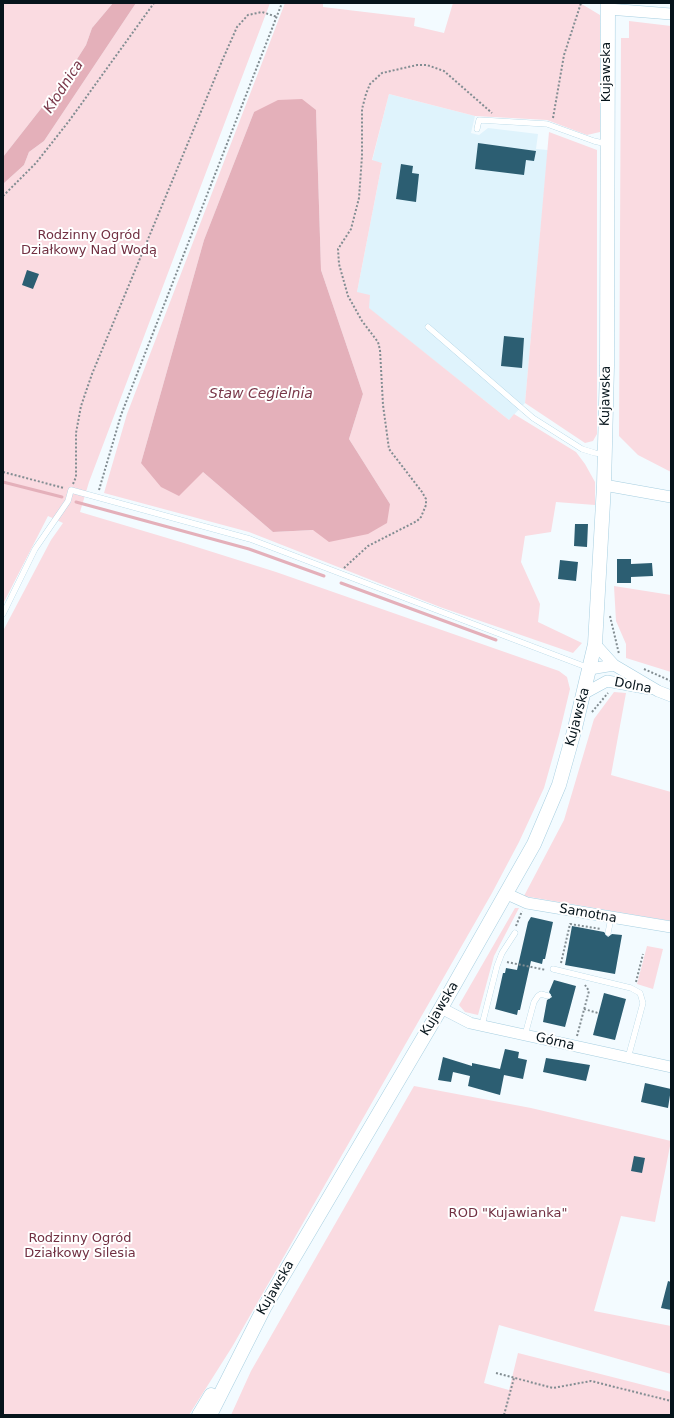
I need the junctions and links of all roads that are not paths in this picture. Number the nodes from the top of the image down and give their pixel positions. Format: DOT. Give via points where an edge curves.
graph roads {
  1 [pos="606,6"];
  2 [pos="671,14"];
  3 [pos="477,129"];
  4 [pos="607,144"];
  5 [pos="428,328"];
  6 [pos="605,454"];
  7 [pos="604,485"];
  8 [pos="671,497"];
  9 [pos="3,614"];
  10 [pos="595,644"];
  11 [pos="616,666"];
  12 [pos="590,668"];
  13 [pos="611,682"];
  14 [pos="658,691"];
  15 [pos="585,693"];
  16 [pos="671,696"];
  17 [pos="507,894"];
  18 [pos="610,918"];
  19 [pos="671,928"];
  20 [pos="608,931"];
  21 [pos="515,933"];
  22 [pos="556,970"];
  23 [pos="548,996"];
  24 [pos="441,1008"];
  25 [pos="482,1026"];
  26 [pos="525,1035"];
  27 [pos="628,1058"];
  28 [pos="671,1067"];
  29 [pos="243,1348"];
  30 [pos="199,1415"];
  31 [pos="210,1415"];
  1 -- 2 [label="street"];
  1 -- 4 [label="street, Kujawska"];
  3 -- 4 [label="lane" via="479,120 552,125"];
  4 -- 6 [label="street, Kujawska"];
  5 -- 6 [label="lane" via="533,418 582,449"];
  6 -- 7 [label="street, Kujawska"];
  7 -- 8 [label="street"];
  7 -- 10 [label="street, Kujawska"];
  9 -- 12 [label="lane" via="35,549 68,501 72,490 250,539"];
  10 -- 11 [label="street, Dolna"];
  10 -- 12 [label="street, Kujawska"];
  11 -- 12 [label="street, Dolna"];
  11 -- 14 [label="street, Dolna"];
  12 -- 13 [label="street, Dolna"];
  12 -- 15 [label="street, Kujawska"];
  13 -- 14 [label="street, Dolna"];
  13 -- 15 [label="street, Dolna"];
  14 -- 16 [label="street, Dolna"];
  15 -- 17 [label="street, Kujawska" via="559,785 534,844"];
  17 -- 18 [label="street, Samotna" via="527,903"];
  17 -- 24 [label="street, Kujawska"];
  18 -- 19 [label="street, Samotna"];
  18 -- 20 [label="lane"];
  21 -- 25 [label="lane" via="500,959"];
  22 -- 27 [label="lane" via="634,989 640,993 643,1003"];
  23 -- 26 [label="lane" via="541,994 534,1002"];
  24 -- 25 [label="street, Górna" via="470,1023"];
  24 -- 29 [label="street, Kujawska"];
  25 -- 26 [label="street, Górna"];
  26 -- 27 [label="street, Górna"];
  27 -- 28 [label="street, Górna"];
  29 -- 30 [label="street, Kujawska"];
  29 -- 31 [label="street, Kujawska"];
}
